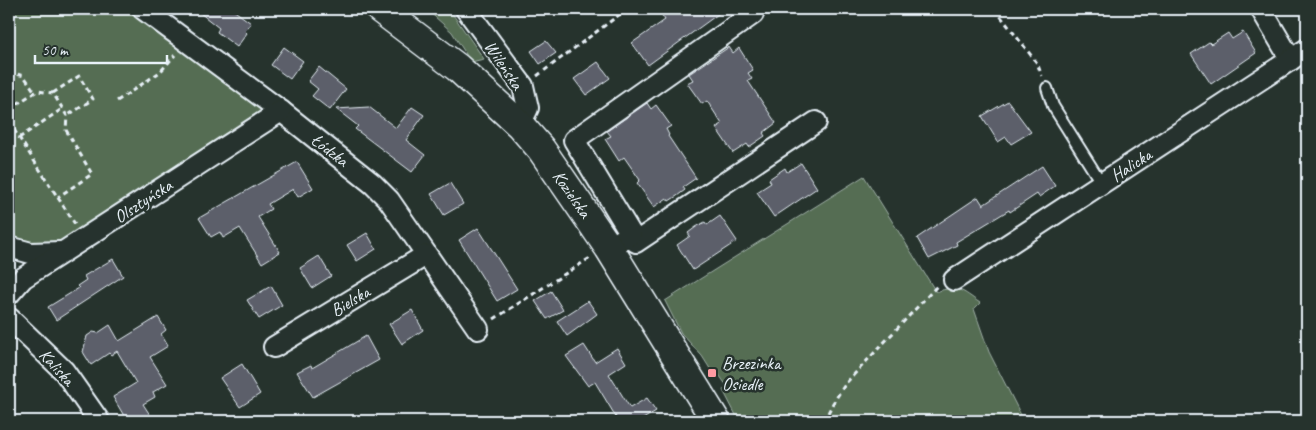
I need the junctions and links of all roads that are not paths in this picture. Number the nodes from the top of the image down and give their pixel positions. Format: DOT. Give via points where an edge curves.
graph roads {
  1 [pos="143,9"];
  2 [pos="380,9"];
  3 [pos="466,9"];
  4 [pos="1260,9"];
  5 [pos="753,14"];
  6 [pos="1299,55"];
  7 [pos="1048,88"];
  8 [pos="281,111"];
  9 [pos="816,122"];
  10 [pos="520,125"];
  11 [pos="1102,184"];
  12 [pos="612,245"];
  13 [pos="9,247"];
  14 [pos="63,252"];
  15 [pos="9,254"];
  16 [pos="426,255"];
  17 [pos="23,278"];
  18 [pos="954,280"];
  19 [pos="9,294"];
  20 [pos="9,318"];
  21 [pos="478,329"];
  22 [pos="274,347"];
  23 [pos="99,421"];
  24 [pos="716,421"];
  1 -- 8 [label="street, Łódzka"];
  2 -- 10 [label="street, Kozielska" via="458,68"];
  3 -- 10 [label="street, Wileńska" via="523,86 528,108"];
  4 -- 6 [label="street"];
  5 -- 12 [label="street" via="574,140"];
  6 -- 11 [label="street, Halicka"];
  7 -- 11 [label="lane" via="1053,106"];
  8 -- 14 [label="street, Olsztyńska"];
  8 -- 16 [label="street, Łódzka" via="373,184 389,200"];
  9 -- 12 [label="street" via="636,242"];
  10 -- 12 [label="street, Kozielska"];
  11 -- 18 [label="street, Halicka"];
  12 -- 24 [label="street, Kozielska"];
  13 -- 14 [label="street" via="31,253"];
  14 -- 17 [label="street, Olsztyńska"];
  15 -- 17 [label="street"];
  16 -- 21 [label="street, Łódzka"];
  16 -- 22 [label="street, Bielska"];
  17 -- 19 [label="street, Olsztyńska"];
  20 -- 23 [label="street, Kaliska" via="64,372"];
}
